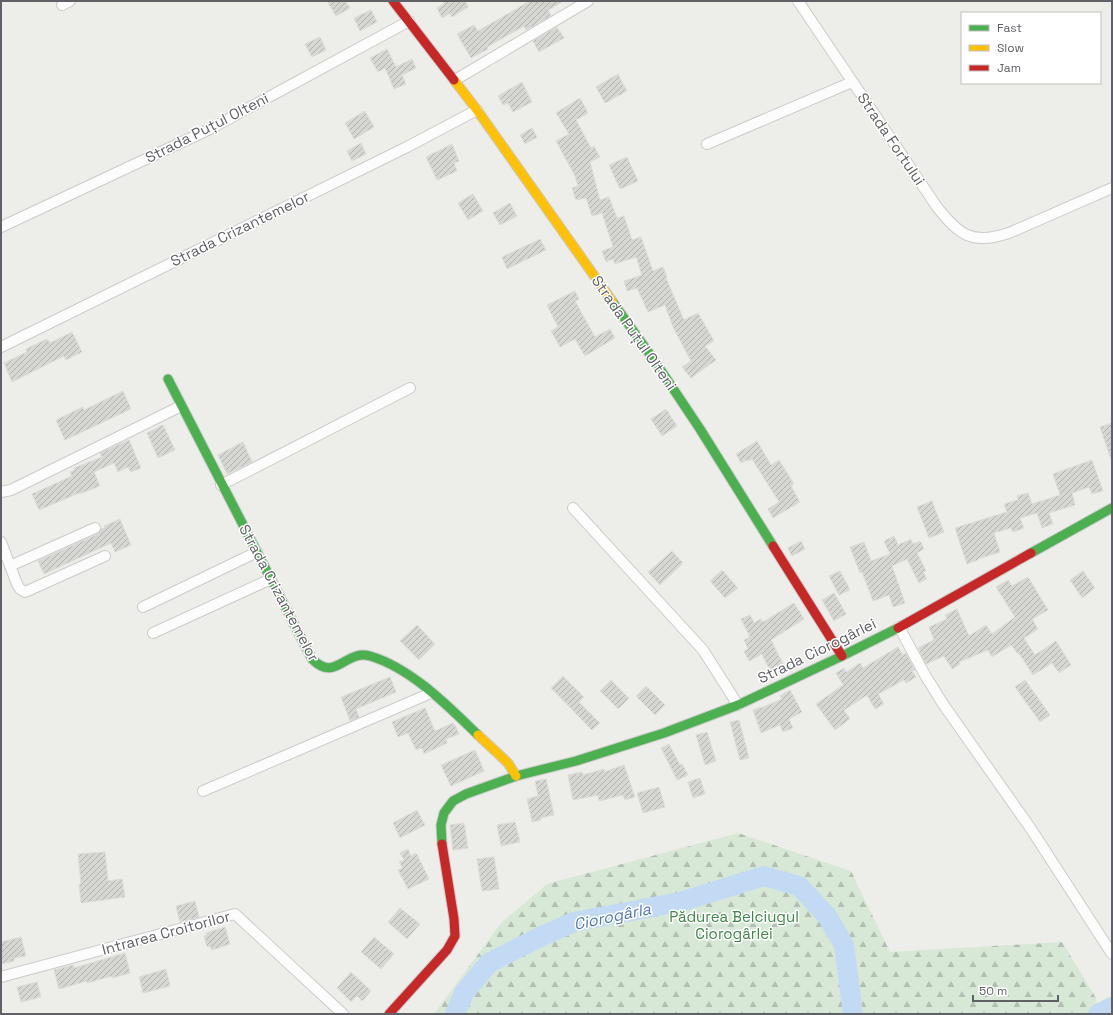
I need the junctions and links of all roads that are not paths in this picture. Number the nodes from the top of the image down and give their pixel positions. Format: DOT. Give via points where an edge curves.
graph roads {
  1 [pos="393,1"];
  2 [pos="588,1"];
  3 [pos="798,1"];
  4 [pos="410,21"];
  5 [pos="455,80"];
  6 [pos="852,82"];
  7 [pos="477,110"];
  8 [pos="707,144"];
  9 [pos="1112,188"];
  10 [pos="1,227"];
  11 [pos="1,347"];
  12 [pos="168,379"];
  13 [pos="410,388"];
  14 [pos="181,406"];
  15 [pos="221,485"];
  16 [pos="1,492"];
  17 [pos="573,508"];
  18 [pos="1112,508"];
  19 [pos="95,528"];
  20 [pos="1,542"];
  21 [pos="257,552"];
  22 [pos="105,556"];
  23 [pos="10,566"];
  24 [pos="271,579"];
  25 [pos="143,607"];
  26 [pos="899,627"];
  27 [pos="153,633"];
  28 [pos="842,656"];
  29 [pos="432,693"];
  30 [pos="738,705"];
  31 [pos="516,776"];
  32 [pos="203,791"];
  33 [pos="1112,954"];
  34 [pos="1,977"];
  35 [pos="343,1014"];
  36 [pos="389,1014"];
  1 -- 4 [label="street, Strada Puțul Olteni"];
  2 -- 5 [label="street"];
  3 -- 6 [label="street, Strada Fortului"];
  4 -- 5 [label="street, Strada Puțul Olteni"];
  4 -- 10 [label="street, Strada Puțul Olteni" via="210,129"];
  5 -- 7 [label="street, Strada Puțul Olteni"];
  6 -- 8 [label="street"];
  6 -- 9 [label="street, Strada Fortului" via="937,207 947,220 969,236 981,239 1009,233"];
  7 -- 11 [label="street, Strada Crizantemelor"];
  7 -- 28 [label="street, Strada Puțul Olteni" via="656,363"];
  12 -- 14 [label="street, Strada Crizantemelor"];
  13 -- 15 [label="street"];
  14 -- 15 [label="street, Strada Crizantemelor"];
  14 -- 16 [label="street" via="11,490"];
  15 -- 21 [label="street, Strada Crizantemelor"];
  17 -- 30 [label="street" via="703,650"];
  18 -- 26 [label="street, Strada Ciorogârlei"];
  19 -- 23 [label="street"];
  20 -- 23 [label="street"];
  21 -- 24 [label="street, Strada Crizantemelor"];
  21 -- 25 [label="street"];
  22 -- 23 [label="street" via="25,592 17,584"];
  24 -- 27 [label="street"];
  24 -- 29 [label="street, Strada Crizantemelor" via="312,659 321,669 328,669 359,655 365,655 396,666"];
  26 -- 28 [label="street, Strada Ciorogârlei"];
  26 -- 33 [label="street" via="943,704 1031,829"];
  28 -- 30 [label="street, Strada Ciorogârlei"];
  29 -- 31 [label="street, Strada Crizantemelor" via="508,763"];
  29 -- 32 [label="street"];
  30 -- 31 [label="street, Strada Ciorogârlei" via="664,733 576,761"];
  31 -- 36 [label="street, Strada Ciorogârlei" via="466,794 453,801 444,814 441,839 455,936 447,950"];
  34 -- 35 [label="street, Intrarea Croitorilor" via="235,914"];
}
